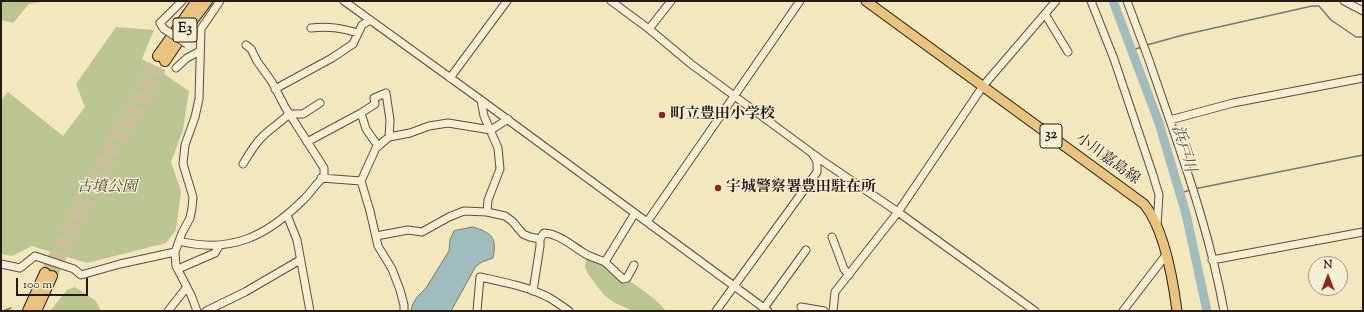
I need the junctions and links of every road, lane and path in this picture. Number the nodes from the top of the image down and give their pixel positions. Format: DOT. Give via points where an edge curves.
graph roads {
  1 [pos="182,1"];
  2 [pos="197,1"];
  3 [pos="207,1"];
  4 [pos="220,1"];
  5 [pos="344,1"];
  6 [pos="507,1"];
  7 [pos="611,1"];
  8 [pos="671,1"];
  9 [pos="800,1"];
  10 [pos="866,1"];
  11 [pos="1056,1"];
  12 [pos="1091,1"];
  13 [pos="1127,1"];
  14 [pos="1344,1"];
  15 [pos="1363,11"];
  16 [pos="1045,14"];
  17 [pos="370,20"];
  18 [pos="311,28"];
  19 [pos="649,30"];
  20 [pos="358,33"];
  21 [pos="246,45"];
  22 [pos="198,52"];
  23 [pos="1068,52"];
  24 [pos="176,68"];
  25 [pos="450,78"];
  26 [pos="1363,78"];
  27 [pos="983,86"];
  28 [pos="276,89"];
  29 [pos="734,95"];
  30 [pos="481,100"];
  31 [pos="320,103"];
  32 [pos="361,113"];
  33 [pos="289,114"];
  34 [pos="508,119"];
  35 [pos="1170,120"];
  36 [pos="491,130"];
  37 [pos="388,137"];
  38 [pos="307,142"];
  39 [pos="378,146"];
  40 [pos="813,154"];
  41 [pos="243,164"];
  42 [pos="321,178"];
  43 [pos="361,181"];
  44 [pos="487,212"];
  45 [pos="898,212"];
  46 [pos="635,213"];
  47 [pos="287,215"];
  48 [pos="647,222"];
  49 [pos="1157,229"];
  50 [pos="1363,232"];
  51 [pos="376,236"];
  52 [pos="832,237"];
  53 [pos="540,239"];
  54 [pos="179,241"];
  55 [pos="219,246"];
  56 [pos="806,250"];
  57 [pos="175,252"];
  58 [pos="1166,256"];
  59 [pos="300,260"];
  60 [pos="1212,260"];
  61 [pos="605,262"];
  62 [pos="1,264"];
  63 [pos="634,265"];
  64 [pos="178,269"];
  65 [pos="849,275"];
  66 [pos="734,286"];
  67 [pos="187,287"];
  68 [pos="532,291"];
  69 [pos="801,307"];
  70 [pos="766,310"];
  71 [pos="28,311"];
  72 [pos="36,311"];
  73 [pos="168,311"];
  74 [pos="197,311"];
  75 [pos="206,311"];
  76 [pos="308,311"];
  77 [pos="404,311"];
  78 [pos="477,311"];
  79 [pos="569,311"];
  80 [pos="716,311"];
  81 [pos="824,311"];
  82 [pos="833,311"];
  83 [pos="1035,311"];
  84 [pos="1123,311"];
  85 [pos="1177,311"];
  86 [pos="1224,311"];
  1 -- 22 [label="street, bridge" via="160,24"];
  2 -- 3 [label="highway, E3" via="162,58"];
  4 -- 22 [label="street" via="201,29"];
  5 -- 17 [label="street"];
  6 -- 25 [label="street"];
  7 -- 19 [label="street"];
  8 -- 19 [label="street"];
  9 -- 29 [label="street"];
  10 -- 27 [label="main road, 小川嘉島線 / 32"];
  11 -- 16 [label="street"];
  12 -- 49 [label="street" via="1114,59 1159,195"];
  13 -- 35 [label="street"];
  14 -- 15 [label="street"];
  16 -- 23 [label="street"];
  16 -- 27 [label="street"];
  17 -- 20 [label="street" via="362,25"];
  17 -- 25 [label="street"];
  18 -- 20 [label="street" via="328,26"];
  19 -- 29 [label="street"];
  20 -- 28 [label="street" via="354,44"];
  21 -- 28 [label="street"];
  22 -- 24 [label="street"];
  22 -- 54 [label="street" via="199,99 185,145 183,164 193,197 192,208"];
  25 -- 30 [label="street"];
  26 -- 35 [label="street" via="1233,103"];
  27 -- 45 [label="street"];
  27 -- 49 [label="main road, 小川嘉島線 / 32" via="1144,204"];
  28 -- 33 [label="street"];
  29 -- 40 [label="street"];
  29 -- 48 [label="street"];
  30 -- 34 [label="street"];
  30 -- 36 [label="street" via="484,116"];
  31 -- 33 [label="street" via="303,114"];
  32 -- 37 [label="street" via="375,104 374,98 386,93 390,120"];
  32 -- 38 [label="street"];
  32 -- 39 [label="street" via="366,129"];
  33 -- 38 [label="street"];
  33 -- 41 [label="street" via="263,136"];
  34 -- 36 [label="street"];
  34 -- 46 [label="street"];
  35 -- 60 [label="street" via="1198,205"];
  36 -- 37 [label="street" via="448,123"];
  36 -- 44 [label="street" via="498,148 500,169 488,200"];
  37 -- 39 [label="street"];
  38 -- 42 [label="street" via="324,168 324,177"];
  39 -- 43 [label="street"];
  40 -- 45 [label="street"];
  40 -- 66 [label="street" via="817,161 817,172"];
  42 -- 43 [label="street"];
  42 -- 47 [label="street"];
  43 -- 51 [label="street"];
  44 -- 51 [label="street" via="464,211 422,232 408,230"];
  44 -- 53 [label="street" via="505,216 523,234"];
  45 -- 65 [label="street"];
  45 -- 83 [label="street"];
  46 -- 48 [label="street"];
  46 -- 61 [label="street"];
  47 -- 55 [label="street" via="260,234 240,242"];
  47 -- 59 [label="street" via="297,240"];
  48 -- 66 [label="street"];
  49 -- 58 [label="main road, 小川嘉島線 / 32"];
  50 -- 60 [label="street"];
  51 -- 77 [label="street" via="378,246 392,269 403,300"];
  52 -- 65 [label="street" via="844,269"];
  53 -- 61 [label="street" via="544,233 550,234"];
  53 -- 68 [label="street"];
  54 -- 55 [label="street"];
  54 -- 57 [label="street"];
  55 -- 64 [label="street" via="215,253"];
  56 -- 70 [label="street"];
  57 -- 62 [label="street" via="81,274 74,269 35,256 20,268"];
  57 -- 64 [label="street"];
  58 -- 84 [label="street"];
  58 -- 85 [label="main road, 小川嘉島線 / 32"];
  59 -- 75 [label="street"];
  59 -- 76 [label="street"];
  60 -- 86 [label="street"];
  61 -- 63 [label="street" via="623,279 627,278"];
  64 -- 67 [label="street"];
  65 -- 82 [label="street" via="835,292"];
  66 -- 70 [label="street"];
  66 -- 80 [label="street"];
  67 -- 73 [label="street"];
  67 -- 74 [label="street"];
  68 -- 78 [label="street" via="480,277"];
  68 -- 79 [label="street"];
  69 -- 81 [label="street"];
  71 -- 72 [label="highway" via="48,274"];
}
